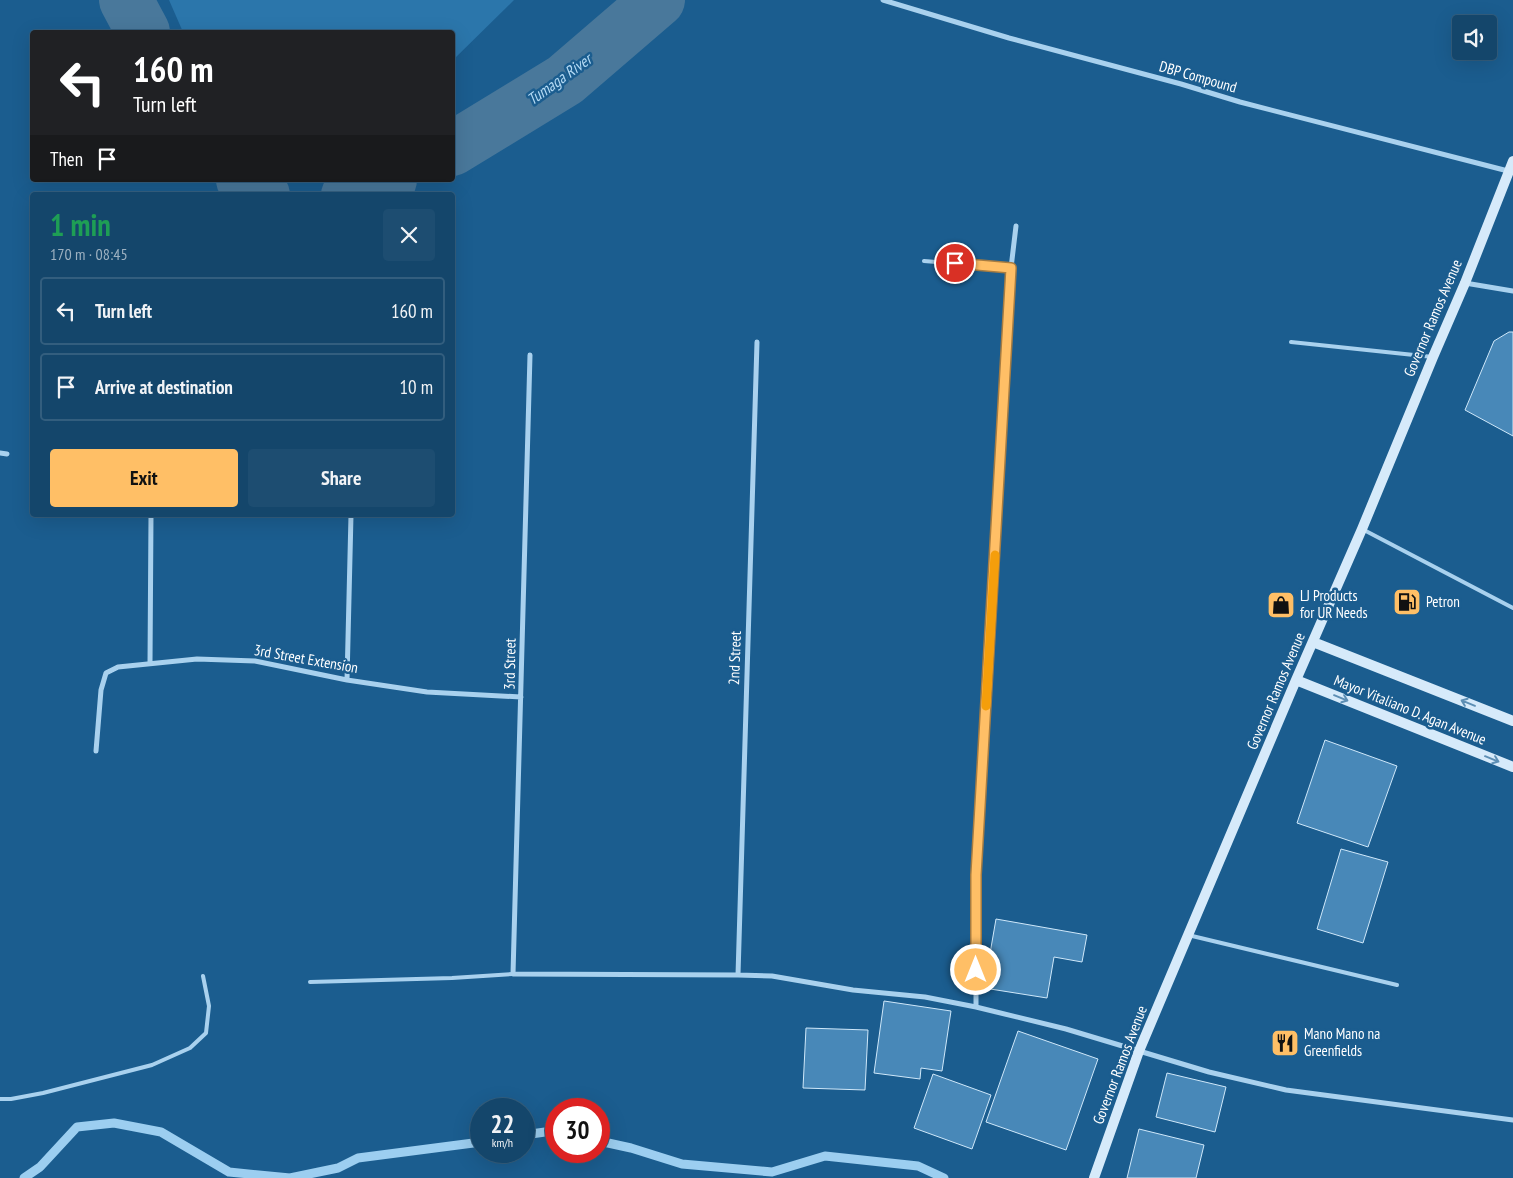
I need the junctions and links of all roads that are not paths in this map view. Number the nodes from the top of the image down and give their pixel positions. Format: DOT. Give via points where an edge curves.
graph roads {
  1 [pos="883,0"];
  2 [pos="1513,161"];
  3 [pos="1508,172"];
  4 [pos="1016,226"];
  5 [pos="924,261"];
  6 [pos="1011,268"];
  7 [pos="1465,283"];
  8 [pos="1513,291"];
  9 [pos="757,342"];
  10 [pos="1291,342"];
  11 [pos="530,354"];
  12 [pos="1432,357"];
  13 [pos="0,452"];
  14 [pos="6,454"];
  15 [pos="151,517"];
  16 [pos="351,517"];
  17 [pos="1362,529"];
  18 [pos="1513,608"];
  19 [pos="1313,642"];
  20 [pos="150,664"];
  21 [pos="347,680"];
  22 [pos="1296,680"];
  23 [pos="521,697"];
  24 [pos="1513,721"];
  25 [pos="96,751"];
  26 [pos="1513,767"];
  27 [pos="1188,935"];
  28 [pos="513,974"];
  29 [pos="738,975"];
  30 [pos="203,976"];
  31 [pos="310,982"];
  32 [pos="1397,985"];
  33 [pos="976,1007"];
  34 [pos="1139,1051"];
  35 [pos="0,1099"];
  36 [pos="1513,1120"];
  37 [pos="1094,1178"];
  1 -- 3 [label="street, DBP Compound" via="1240,102"];
  2 -- 3 [label="main road, Governor Ramos Avenue"];
  3 -- 7 [label="main road, Governor Ramos Avenue"];
  4 -- 6 [label="street"];
  5 -- 6 [label="lane"];
  6 -- 33 [label="street" via="976,875"];
  7 -- 8 [label="street"];
  7 -- 12 [label="main road, Governor Ramos Avenue"];
  9 -- 29 [label="street, 2nd Street"];
  10 -- 12 [label="lane"];
  11 -- 23 [label="street, 3rd Street"];
  12 -- 17 [label="main road, Governor Ramos Avenue"];
  13 -- 14 [label="street"];
  15 -- 20 [label="street"];
  16 -- 21 [label="street"];
  17 -- 18 [label="lane"];
  17 -- 19 [label="main road, Governor Ramos Avenue"];
  19 -- 22 [label="main road, Governor Ramos Avenue"];
  24 -- 19 [label="main road, Mayor Vitaliano D. Agan Avenue, one-way"];
  20 -- 21 [label="street, 3rd Street Extension" via="197,659 255,661"];
  20 -- 25 [label="street, 3rd Street Extension" via="118,667 106,673 101,690"];
  21 -- 23 [label="street, 3rd Street Extension" via="427,692"];
  22 -- 26 [label="main road, Mayor Vitaliano D. Agan Avenue, one-way"];
  22 -- 27 [label="main road, Governor Ramos Avenue"];
  23 -- 28 [label="street, 3rd Street"];
  27 -- 32 [label="lane"];
  27 -- 34 [label="main road, Governor Ramos Avenue"];
  28 -- 29 [label="street"];
  28 -- 31 [label="lane"];
  29 -- 33 [label="street" via="772,976"];
  30 -- 35 [label="lane" via="209,1006 206,1032 190,1048 152,1065 43,1092"];
  33 -- 34 [label="street"];
  34 -- 36 [label="street" via="1286,1090"];
  34 -- 37 [label="main road, Governor Ramos Avenue"];
}
